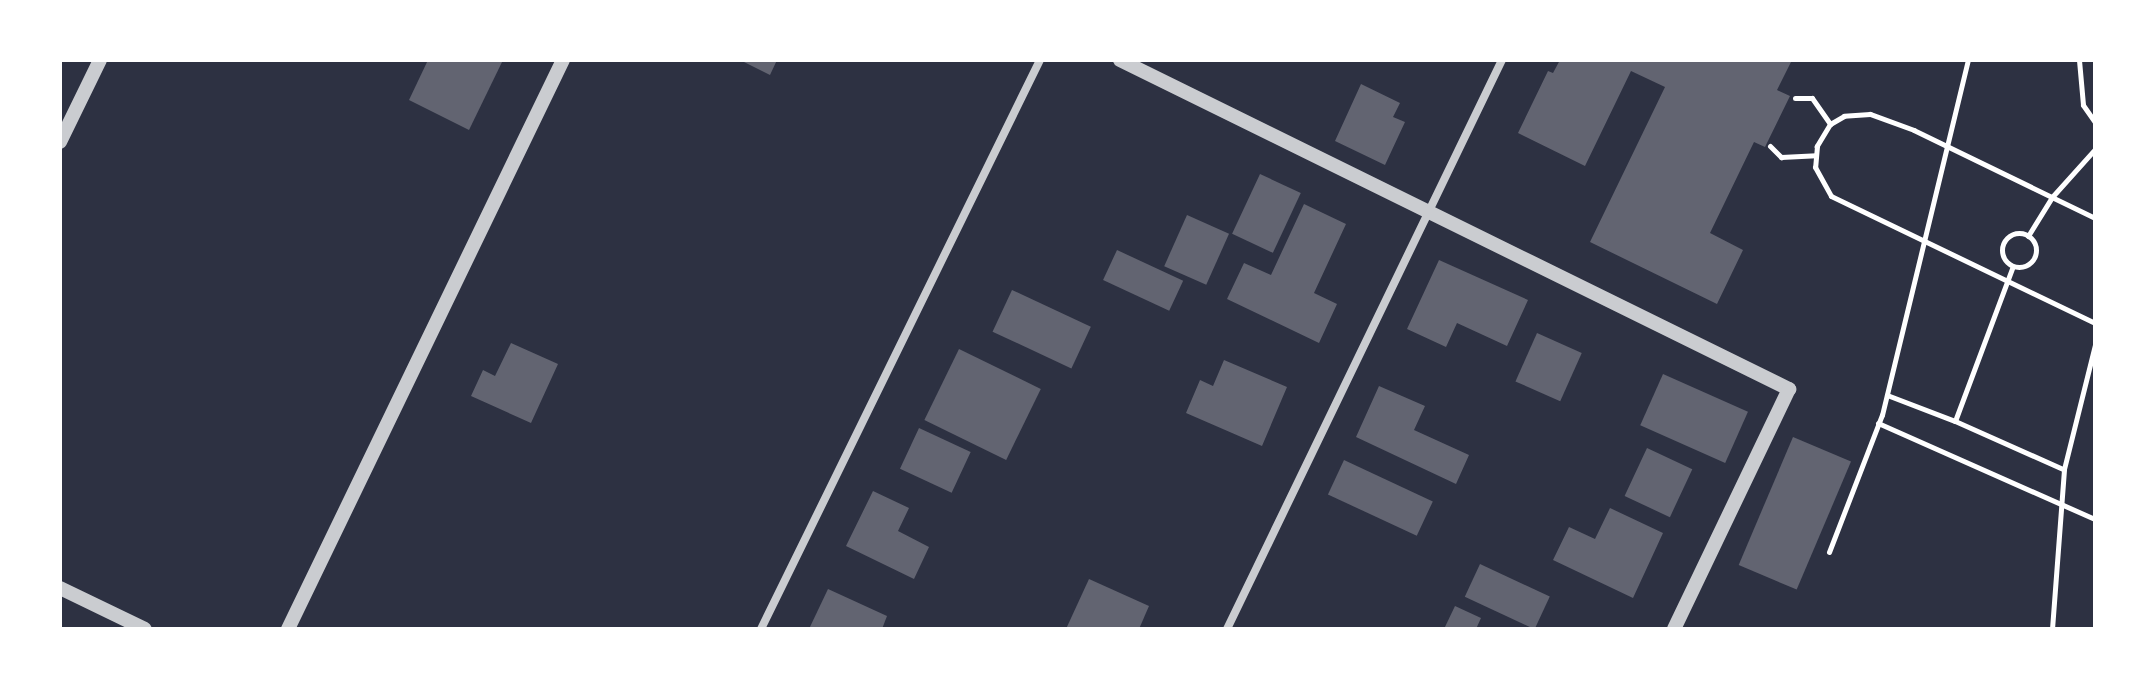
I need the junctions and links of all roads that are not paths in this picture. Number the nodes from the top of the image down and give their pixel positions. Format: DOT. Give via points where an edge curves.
graph roads {
  1 [pos="100,60"];
  2 [pos="563,60"];
  3 [pos="1040,60"];
  4 [pos="1120,60"];
  5 [pos="1502,60"];
  6 [pos="60,142"];
  7 [pos="1429,213"];
  8 [pos="60,588"];
  9 [pos="145,629"];
  10 [pos="288,629"];
  11 [pos="761,629"];
  12 [pos="1227,629"];
  13 [pos="1674,629"];
  1 -- 6 [label="street"];
  2 -- 10 [label="street"];
  3 -- 11 [label="street"];
  4 -- 7 [label="street"];
  5 -- 7 [label="street"];
  7 -- 12 [label="street"];
  7 -- 13 [label="street" via="1789,389"];
  8 -- 9 [label="street"];
}
